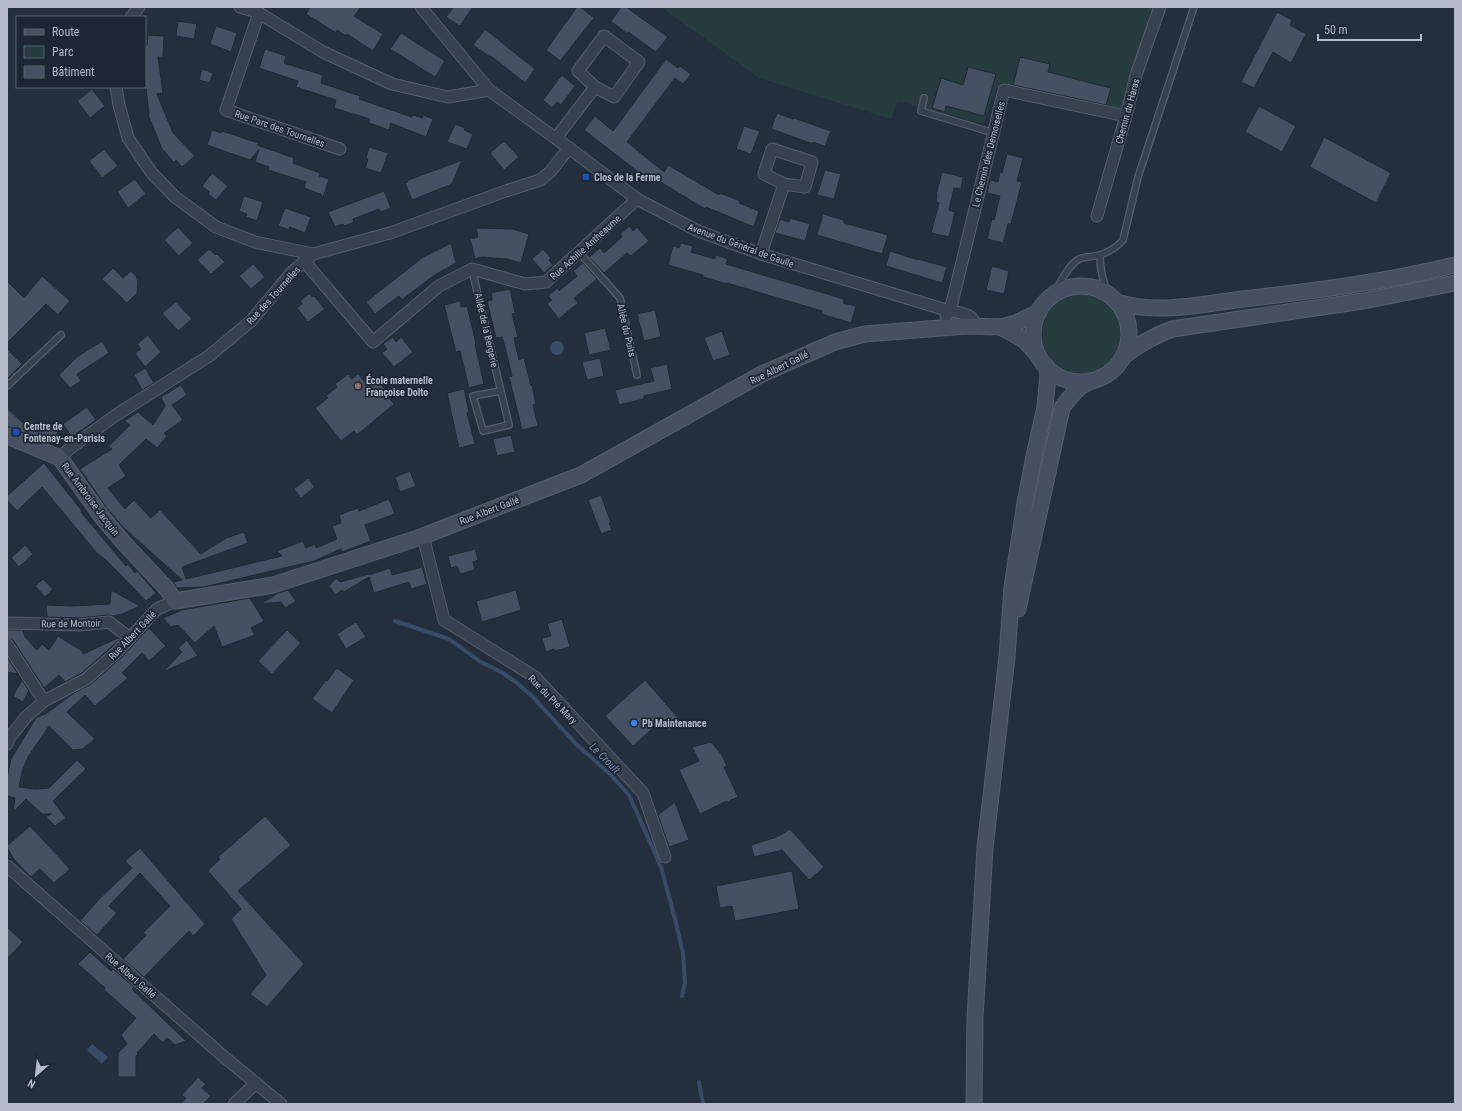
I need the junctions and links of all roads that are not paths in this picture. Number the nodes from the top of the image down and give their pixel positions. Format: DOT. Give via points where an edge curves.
graph roads {
  1 [pos="139,7"];
  2 [pos="240,7"];
  3 [pos="1160,7"];
  4 [pos="1194,7"];
  5 [pos="426,9"];
  6 [pos="259,12"];
  7 [pos="132,16"];
  8 [pos="595,87"];
  9 [pos="116,88"];
  10 [pos="489,90"];
  11 [pos="924,98"];
  12 [pos="1126,116"];
  13 [pos="994,133"];
  14 [pos="556,138"];
  15 [pos="569,148"];
  16 [pos="340,149"];
  17 [pos="784,184"];
  18 [pos="637,199"];
  19 [pos="1097,216"];
  20 [pos="580,252"];
  21 [pos="313,254"];
  22 [pos="760,254"];
  23 [pos="1100,255"];
  24 [pos="304,262"];
  25 [pos="1455,265"];
  26 [pos="472,269"];
  27 [pos="1455,283"];
  28 [pos="1052,297"];
  29 [pos="1113,299"];
  30 [pos="1039,312"];
  31 [pos="947,316"];
  32 [pos="1001,327"];
  33 [pos="61,335"];
  34 [pos="1124,356"];
  35 [pos="1043,362"];
  36 [pos="636,375"];
  37 [pos="1093,381"];
  38 [pos="7,386"];
  39 [pos="501,391"];
  40 [pos="7,436"];
  41 [pos="60,458"];
  42 [pos="423,536"];
  43 [pos="175,601"];
  44 [pos="7,623"];
  45 [pos="130,638"];
  46 [pos="7,644"];
  47 [pos="1007,657"];
  48 [pos="44,701"];
  49 [pos="7,744"];
  50 [pos="665,857"];
  51 [pos="7,866"];
  52 [pos="256,1083"];
  53 [pos="234,1104"];
  54 [pos="281,1104"];
  55 [pos="974,1104"];
  1 -- 7 [label="street"];
  2 -- 6 [label="street"];
  3 -- 12 [label="street, Chemin du Haras" via="1137,72"];
  4 -- 23 [label="lane" via="1138,177 1123,240 1116,248"];
  5 -- 10 [label="street, Avenue du Général de Gaulle"];
  6 -- 10 [label="street" via="323,52 392,84 448,97"];
  6 -- 16 [label="street, Rue Parc des Tournelles" via="226,110"];
  8 -- 8 [label="street" via="614,97 639,62 604,36 578,71"];
  8 -- 14 [label="street"];
  9 -- 21 [label="street" via="128,138 151,172 175,197 216,227 255,242"];
  10 -- 14 [label="street, Avenue du Général de Gaulle"];
  11 -- 13 [label="lane" via="921,111"];
  12 -- 13 [label="street, Le Chemin des Demoiselles" via="1004,90"];
  12 -- 19 [label="street, Chemin du Haras"];
  13 -- 31 [label="street, Le Chemin des Demoiselles"];
  14 -- 15 [label="street, Avenue du Général de Gaulle"];
  15 -- 18 [label="street, Avenue du Général de Gaulle"];
  15 -- 21 [label="street, Rue des Tournelles" via="550,172 540,180 390,233"];
  17 -- 22 [label="street"];
  18 -- 20 [label="street, Rue Achille Antheaume"];
  18 -- 22 [label="street, Avenue du Général de Gaulle" via="698,231"];
  20 -- 26 [label="street, Rue Achille Antheaume" via="546,282 525,284"];
  20 -- 36 [label="lane, Allée du Puits" via="620,298"];
  21 -- 24 [label="street, Rue des Tournelles"];
  22 -- 31 [label="street, Avenue du Général de Gaulle"];
  23 -- 28 [label="lane" via="1080,258 1073,264"];
  23 -- 29 [label="lane" via="1103,283"];
  24 -- 26 [label="street" via="373,342 439,286"];
  24 -- 41 [label="street, Rue des Tournelles" via="292,272 251,321 209,356 116,415"];
  25 -- 29 [label="street" via="1364,283 1179,307 1141,308 1128,306"];
  26 -- 39 [label="lane, Allée de la Bergerie"];
  27 -- 34 [label="street" via="1363,301 1172,329 1152,336"];
  28 -- 29 [label="street" via="1058,292 1084,286 1096,288"];
  28 -- 30 [label="street"];
  29 -- 34 [label="street" via="1125,314 1129,328 1129,342"];
  30 -- 32 [label="street"];
  30 -- 35 [label="street" via="1034,325 1034,338 1037,352"];
  31 -- 32 [label="street, Rue Albert Gallé" via="975,326"];
  31 -- 42 [label="street, Rue Albert Gallé" via="835,342 762,374 581,475"];
  32 -- 35 [label="street" via="1024,340"];
  33 -- 38 [label="lane"];
  34 -- 37 [label="street" via="1105,376"];
  35 -- 37 [label="street" via="1054,373 1066,379 1079,382"];
  35 -- 47 [label="street" via="1048,375 1046,407 1034,456 1012,587"];
  37 -- 47 [label="street" via="1078,388 1062,408"];
  39 -- 39 [label="lane, Allée de la Bergerie" via="509,425 483,431 473,396"];
  40 -- 41 [label="street, Rue Ambroise Jacquin"];
  41 -- 43 [label="street, Rue Ambroise Jacquin" via="102,517"];
  42 -- 43 [label="street, Rue Albert Gallé" via="273,585"];
  42 -- 50 [label="street, Rue du Pré Mary" via="444,620 535,677 643,793"];
  43 -- 45 [label="street, Rue Albert Gallé" via="157,609"];
  44 -- 45 [label="street, Rue de Montoir" via="79,625 109,622"];
  45 -- 48 [label="street, Rue Albert Gallé" via="86,679"];
  46 -- 48 [label="street"];
  47 -- 55 [label="street" via="985,848 975,1018"];
  48 -- 49 [label="street, Rue Albert Gallé" via="26,717"];
  51 -- 52 [label="street, Rue Albert Gallé"];
  52 -- 53 [label="street"];
  52 -- 54 [label="street, Rue Albert Gallé"];
}
